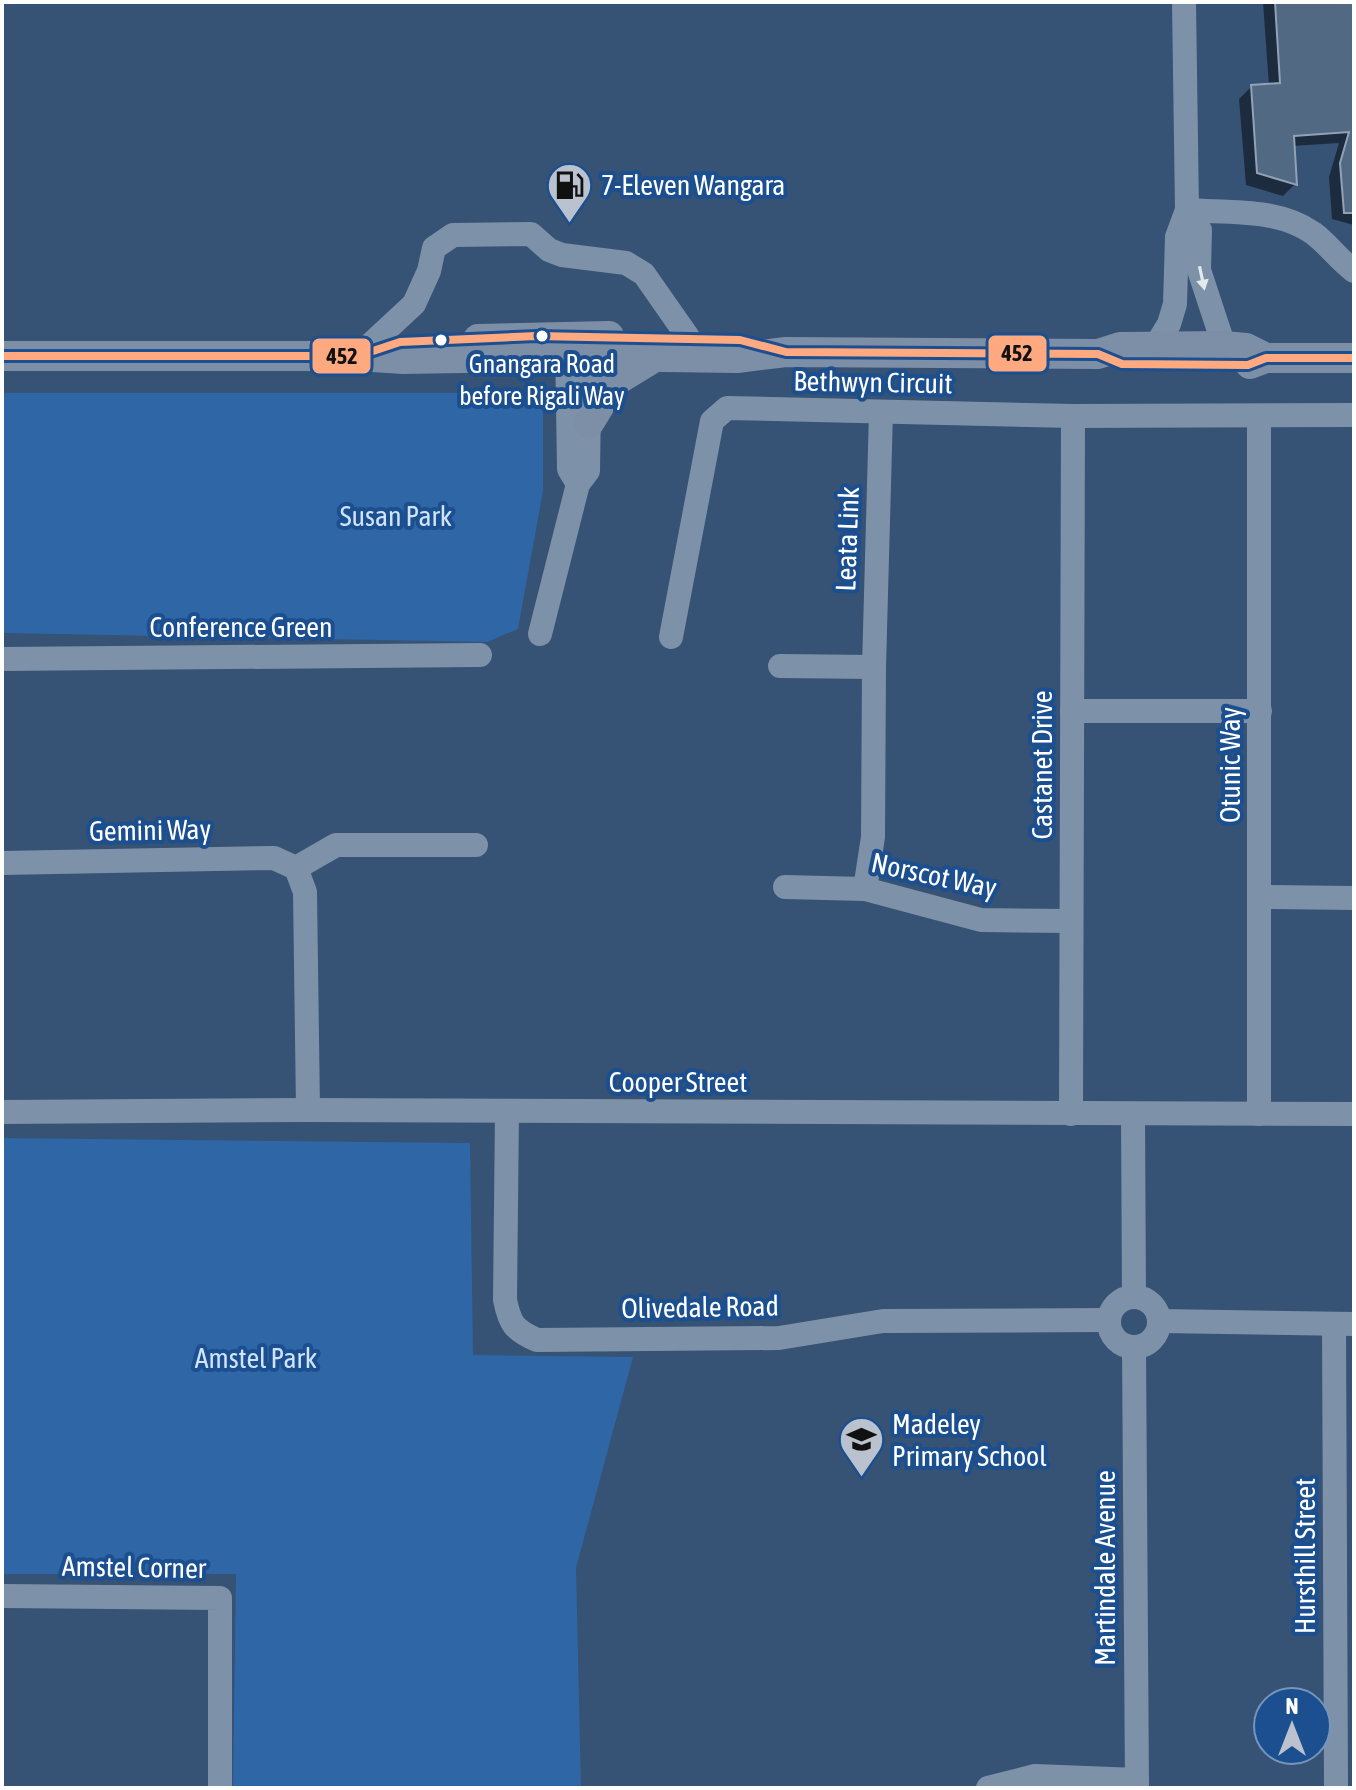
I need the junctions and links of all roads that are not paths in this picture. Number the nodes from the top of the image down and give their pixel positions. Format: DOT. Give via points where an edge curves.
graph roads {
  1 [pos="1184,2"];
  2 [pos="1187,210"];
  3 [pos="1354,271"];
  4 [pos="688,337"];
  5 [pos="579,346"];
  6 [pos="1224,346"];
  7 [pos="1155,347"];
  8 [pos="786,352"];
  9 [pos="1098,354"];
  10 [pos="2,356"];
  11 [pos="358,356"];
  12 [pos="655,357"];
  13 [pos="1266,358"];
  14 [pos="1354,358"];
  15 [pos="881,412"];
  16 [pos="1354,415"];
  17 [pos="1073,416"];
  18 [pos="1259,416"];
  19 [pos="589,423"];
  20 [pos="578,484"];
  21 [pos="540,634"];
  22 [pos="671,637"];
  23 [pos="480,655"];
  24 [pos="2,659"];
  25 [pos="780,666"];
  26 [pos="874,667"];
  27 [pos="1072,711"];
  28 [pos="1260,711"];
  29 [pos="476,845"];
  30 [pos="2,863"];
  31 [pos="296,868"];
  32 [pos="785,887"];
  33 [pos="865,889"];
  34 [pos="1260,897"];
  35 [pos="1354,898"];
  36 [pos="1071,921"];
  37 [pos="308,1110"];
  38 [pos="507,1111"];
  39 [pos="2,1112"];
  40 [pos="1071,1114"];
  41 [pos="1133,1114"];
  42 [pos="1259,1114"];
  43 [pos="1354,1114"];
  44 [pos="1134,1297"];
  45 [pos="1109,1320"];
  46 [pos="1159,1321"];
  47 [pos="1344,1324"];
  48 [pos="1134,1347"];
  49 [pos="2,1596"];
  50 [pos="1137,1784"];
  51 [pos="220,1788"];
  52 [pos="988,1788"];
  53 [pos="1336,1788"];
  1 -- 2 [label="street"];
  2 -- 3 [label="street" via="1269,215 1292,222 1313,233"];
  2 -- 6 [label="street, one-way" via="1200,230 1199,270"];
  2 -- 7 [label="street" via="1177,237 1175,304"];
  4 -- 5 [label="main road"];
  4 -- 8 [label="main road" via="740,340"];
  4 -- 11 [label="street" via="644,274 626,263 562,255 531,234 481,233 453,235 434,248 414,304"];
  5 -- 11 [label="main road" via="403,359"];
  5 -- 12 [label="main road"];
  5 -- 19 [label="street"];
  5 -- 20 [label="street" via="569,469"];
  6 -- 7 [label="main road"];
  6 -- 13 [label="main road" via="1246,348"];
  7 -- 9 [label="main road" via="1120,347"];
  8 -- 9 [label="main road"];
  8 -- 12 [label="main road" via="737,358"];
  9 -- 13 [label="main road" via="1122,364 1248,365"];
  10 -- 11 [label="main road"];
  12 -- 19 [label="main road" via="614,382"];
  13 -- 14 [label="main road"];
  15 -- 17 [label="street, Bethwyn Circuit"];
  15 -- 22 [label="street, Bethwyn Circuit" via="727,408 712,421"];
  15 -- 26 [label="street, Leata Link"];
  16 -- 18 [label="street, Bethwyn Circuit"];
  17 -- 18 [label="street, Bethwyn Circuit"];
  17 -- 27 [label="street, Castanet Drive"];
  18 -- 28 [label="street, Otunic Way"];
  19 -- 20 [label="street" via="588,471"];
  20 -- 21 [label="street"];
  23 -- 24 [label="street, Conference Green"];
  25 -- 26 [label="street"];
  26 -- 33 [label="street, Leata Link" via="873,837"];
  27 -- 28 [label="street"];
  27 -- 36 [label="street, Castanet Drive"];
  28 -- 34 [label="street, Otunic Way"];
  29 -- 31 [label="street" via="336,845"];
  30 -- 31 [label="street, Gemini Way" via="274,858"];
  31 -- 37 [label="street" via="305,892"];
  32 -- 33 [label="street, Norscot Way"];
  33 -- 36 [label="street, Norscot Way" via="981,920"];
  34 -- 35 [label="street"];
  34 -- 42 [label="street, Otunic Way"];
  36 -- 40 [label="street, Castanet Drive"];
  37 -- 38 [label="street, Cooper Street"];
  37 -- 39 [label="street, Cooper Street"];
  38 -- 40 [label="street, Cooper Street"];
  38 -- 45 [label="street, Olivedale Road" via="505,1300 518,1332 537,1340 779,1338 883,1321"];
  40 -- 41 [label="street, Cooper Street"];
  41 -- 42 [label="street, Cooper Street"];
  41 -- 44 [label="street"];
  42 -- 43 [label="street, Cooper Street"];
  44 -- 45 [label="street" via="1116,1304"];
  44 -- 46 [label="street" via="1151,1303"];
  45 -- 48 [label="street" via="1118,1342"];
  46 -- 47 [label="street"];
  46 -- 48 [label="street" via="1154,1338"];
  47 -- 53 [label="street, Hursthill Street"];
  48 -- 50 [label="street, Martindale Avenue"];
  49 -- 51 [label="street, Amstel Corner" via="220,1598"];
  50 -- 52 [label="street" via="1035,1776"];
}
